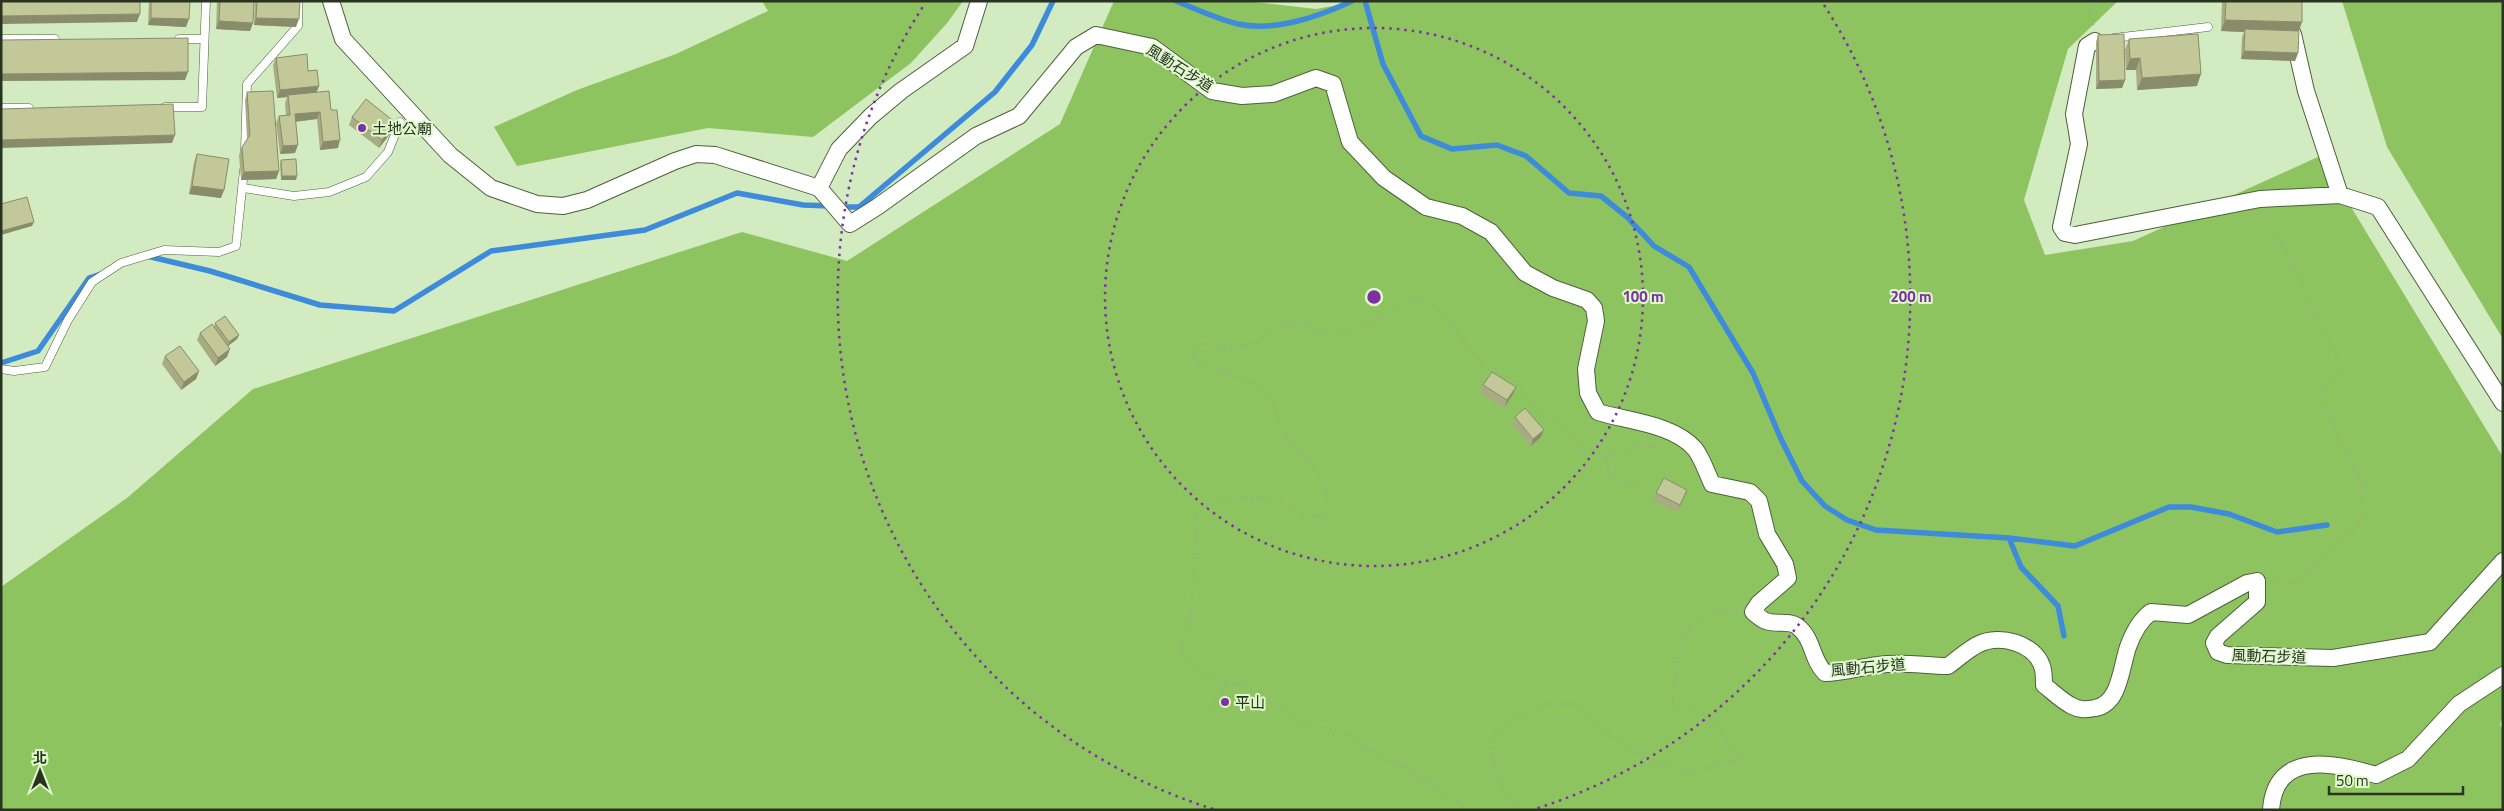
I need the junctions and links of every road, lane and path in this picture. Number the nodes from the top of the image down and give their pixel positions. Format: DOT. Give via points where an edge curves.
graph roads {
  1 [pos="206,1"];
  2 [pos="298,1"];
  3 [pos="978,1"];
  4 [pos="2096,1"];
  5 [pos="334,2"];
  6 [pos="2290,21"];
  7 [pos="2208,27"];
  8 [pos="1,39"];
  9 [pos="59,39"];
  10 [pos="166,39"];
  11 [pos="204,39"];
  12 [pos="2095,41"];
  13 [pos="1,108"];
  14 [pos="40,108"];
  15 [pos="154,108"];
  16 [pos="400,122"];
  17 [pos="243,188"];
  18 [pos="819,188"];
  19 [pos="2340,195"];
  20 [pos="2260,199"];
  21 [pos="1,369"];
  22 [pos="2503,404"];
  23 [pos="1657,445"];
  24 [pos="1607,455"];
  25 [pos="1640,481"];
  26 [pos="2503,562"];
  27 [pos="2257,582"];
  28 [pos="1753,612"];
  29 [pos="2503,675"];
  30 [pos="1227,683"];
  31 [pos="1208,715"];
  32 [pos="1469,810"];
  33 [pos="1520,810"];
  34 [pos="2271,810"];
  1 -- 11 [label="lane"];
  2 -- 17 [label="lane" via="298,26 247,84"];
  3 -- 18 [label="street" via="965,46 871,116 839,149"];
  4 -- 12 [label="path" via="2090,5"];
  5 -- 18 [label="street" via="343,38 450,155 491,188 537,204 563,206 587,200 696,154 716,156"];
  6 -- 19 [label="street" via="2306,91"];
  7 -- 12 [label="lane"];
  8 -- 9 [label="lane"];
  10 -- 11 [label="lane"];
  11 -- 15 [label="lane" via="202,107"];
  12 -- 20 [label="street" via="2087,46 2074,114 2079,144 2061,227 2065,232 2075,235"];
  13 -- 14 [label="lane"];
  16 -- 17 [label="lane" via="388,152 366,177 329,192 294,196"];
  17 -- 21 [label="lane" via="236,246 219,252 164,250 121,262 92,282 44,367 14,372"];
  18 -- 28 [label="street, 風動石步道" via="850,224 976,136 1019,116 1076,47 1096,35 1152,47 1212,91 1242,96 1273,94 1316,78 1333,84 1350,142 1384,178 1426,207 1462,216 1491,232 1525,273 1591,304 1596,321 1586,369 1588,393 1598,412 1654,425 1685,441 1695,449 1712,484 1750,492 1759,500 1767,534 1785,564 1788,578"];
  19 -- 20 [label="street"];
  19 -- 22 [label="street" via="2378,207"];
  20 -- 27 [label="path" via="2337,358 2340,369 2321,390 2321,399 2361,480 2361,520 2298,580 2285,584"];
  23 -- 24 [label="path" via="1628,448"];
  24 -- 25 [label="path" via="1606,463 1612,477"];
  24 -- 30 [label="path" via="1582,450 1558,421 1539,410 1513,379 1484,367 1442,314 1427,301 1408,301 1381,318 1340,334 1324,334 1295,322 1269,332 1255,344 1226,349 1198,344 1194,354 1198,364 1258,387 1276,402 1280,427 1319,474 1328,508 1325,516 1310,516 1266,498 1239,499 1199,508 1195,519 1197,553 1191,625 1181,649 1186,660 1207,676"];
  26 -- 27 [label="street, 風動石步道" via="2430,642 2333,658 2227,655 2218,652 2214,643 2218,636 2258,602"];
  27 -- 28 [label="street, 風動石步道" via="2246,583 2188,615 2151,612 2141,620 2128,647 2110,699 2102,707 2084,710 2072,706 2044,685 2042,666 2035,654 2012,641 1999,639 1979,644 1948,666 1879,664 1825,673 1817,665 1814,648 1806,634 1795,624 1767,622"];
  28 -- 33 [label="path" via="1724,609 1699,619 1682,641 1674,669 1673,705 1708,714 1740,758 1694,770 1667,766 1636,754 1596,725 1576,704 1545,704 1513,721 1490,739 1493,767 1505,794"];
  29 -- 34 [label="street" via="2459,704 2408,759 2376,775 2342,765 2313,764 2297,768 2285,775 2272,794"];
  30 -- 31 [label="path"];
  30 -- 32 [label="path" via="1248,687 1303,723 1347,734 1383,758 1407,768"];
}
